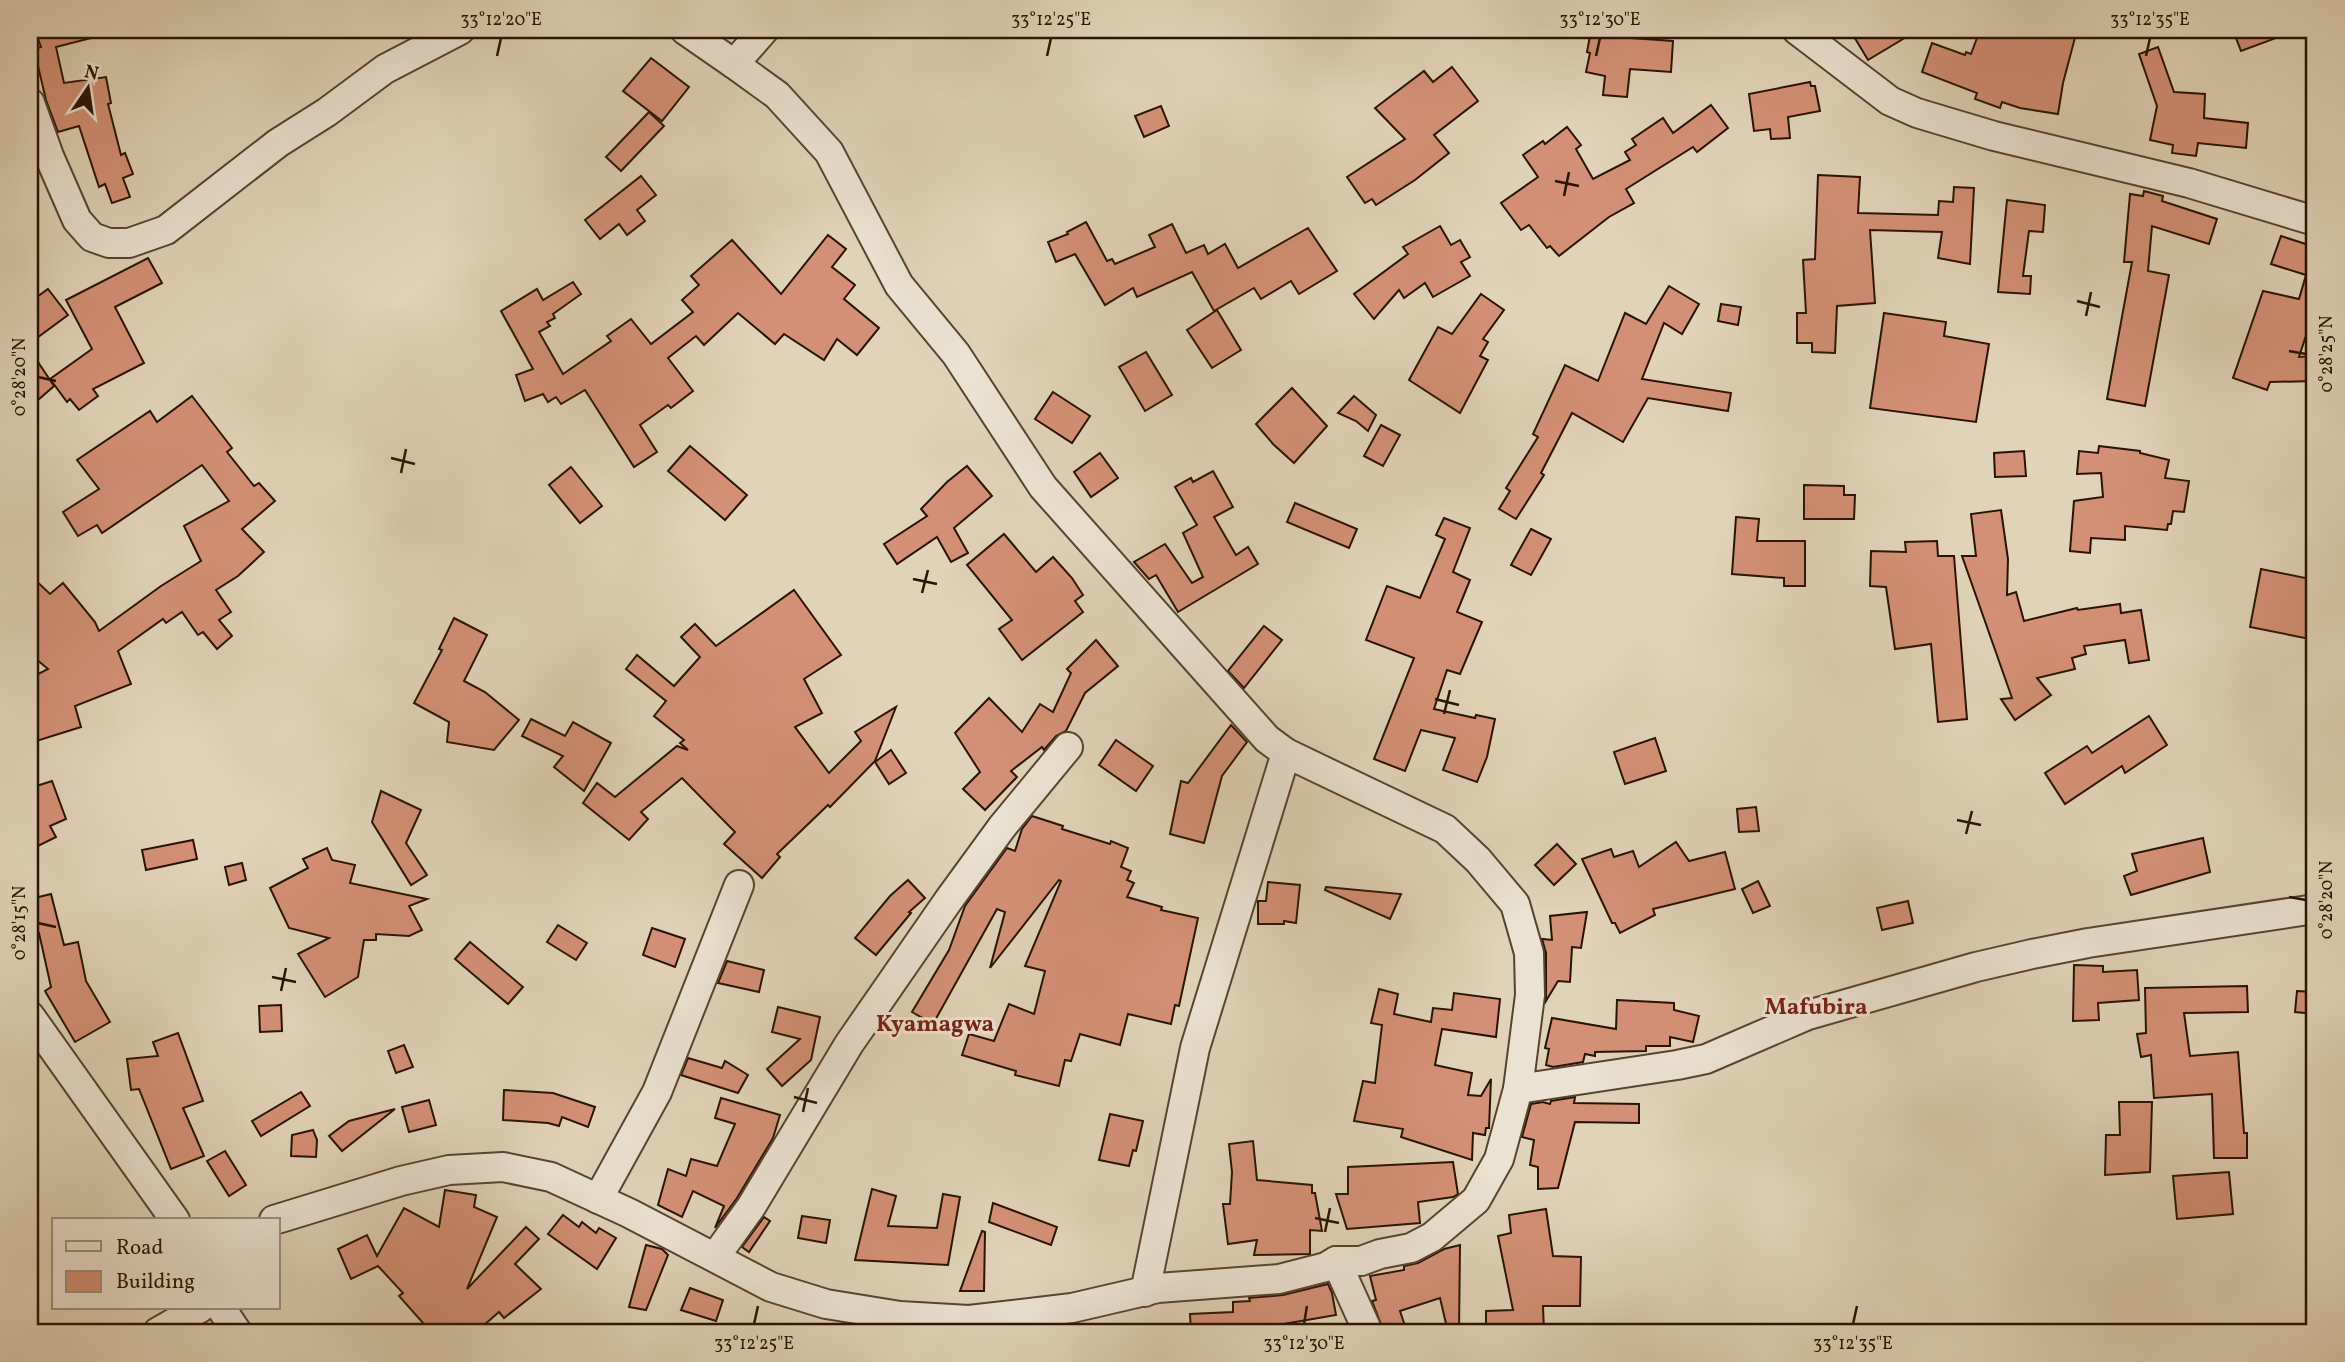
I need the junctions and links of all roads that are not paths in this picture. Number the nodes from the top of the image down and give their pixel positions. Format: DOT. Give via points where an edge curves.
graph roads {
  1 [pos="460,30"];
  2 [pos="685,30"];
  3 [pos="764,30"];
  4 [pos="1797,30"];
  5 [pos="734,64"];
  6 [pos="30,103"];
  7 [pos="2315,221"];
  8 [pos="1068,747"];
  9 [pos="1286,753"];
  10 [pos="739,885"];
  11 [pos="2315,909"];
  12 [pos="30,1016"];
  13 [pos="1518,1089"];
  14 [pos="598,1199"];
  15 [pos="173,1218"];
  16 [pos="280,1218"];
  17 [pos="715,1257"];
  18 [pos="1336,1261"];
  19 [pos="1144,1292"];
  20 [pos="196,1310"];
  21 [pos="222,1310"];
  22 [pos="158,1332"];
  23 [pos="237,1332"];
  24 [pos="1367,1332"];
  1 -- 6 [label="street" via="385,69 278,143 166,230 130,243 92,237 77,220"];
  2 -- 5 [label="street"];
  3 -- 5 [label="street"];
  4 -- 7 [label="street" via="1890,101 1917,113 2189,183"];
  5 -- 9 [label="street" via="776,95 829,152 899,285 956,354 1043,487 1267,739"];
  8 -- 17 [label="street" via="1002,827 849,1044 751,1207"];
  9 -- 13 [label="street" via="1445,829 1479,860 1515,904 1529,953 1530,995"];
  9 -- 19 [label="street" via="1195,1048"];
  10 -- 14 [label="street" via="656,1092"];
  11 -- 13 [label="street" via="2032,954 1808,1016 1706,1059"];
  12 -- 15 [label="street"];
  13 -- 18 [label="street" via="1499,1159 1476,1200 1432,1237 1411,1248 1361,1261"];
  14 -- 16 [label="street" via="551,1177 503,1167 474,1168 401,1181"];
  14 -- 17 [label="street"];
  17 -- 19 [label="street" via="771,1287 826,1304 900,1316 969,1320 1072,1308"];
  18 -- 19 [label="street" via="1279,1279"];
  18 -- 24 [label="street"];
  20 -- 22 [label="street"];
  21 -- 23 [label="street"];
}
